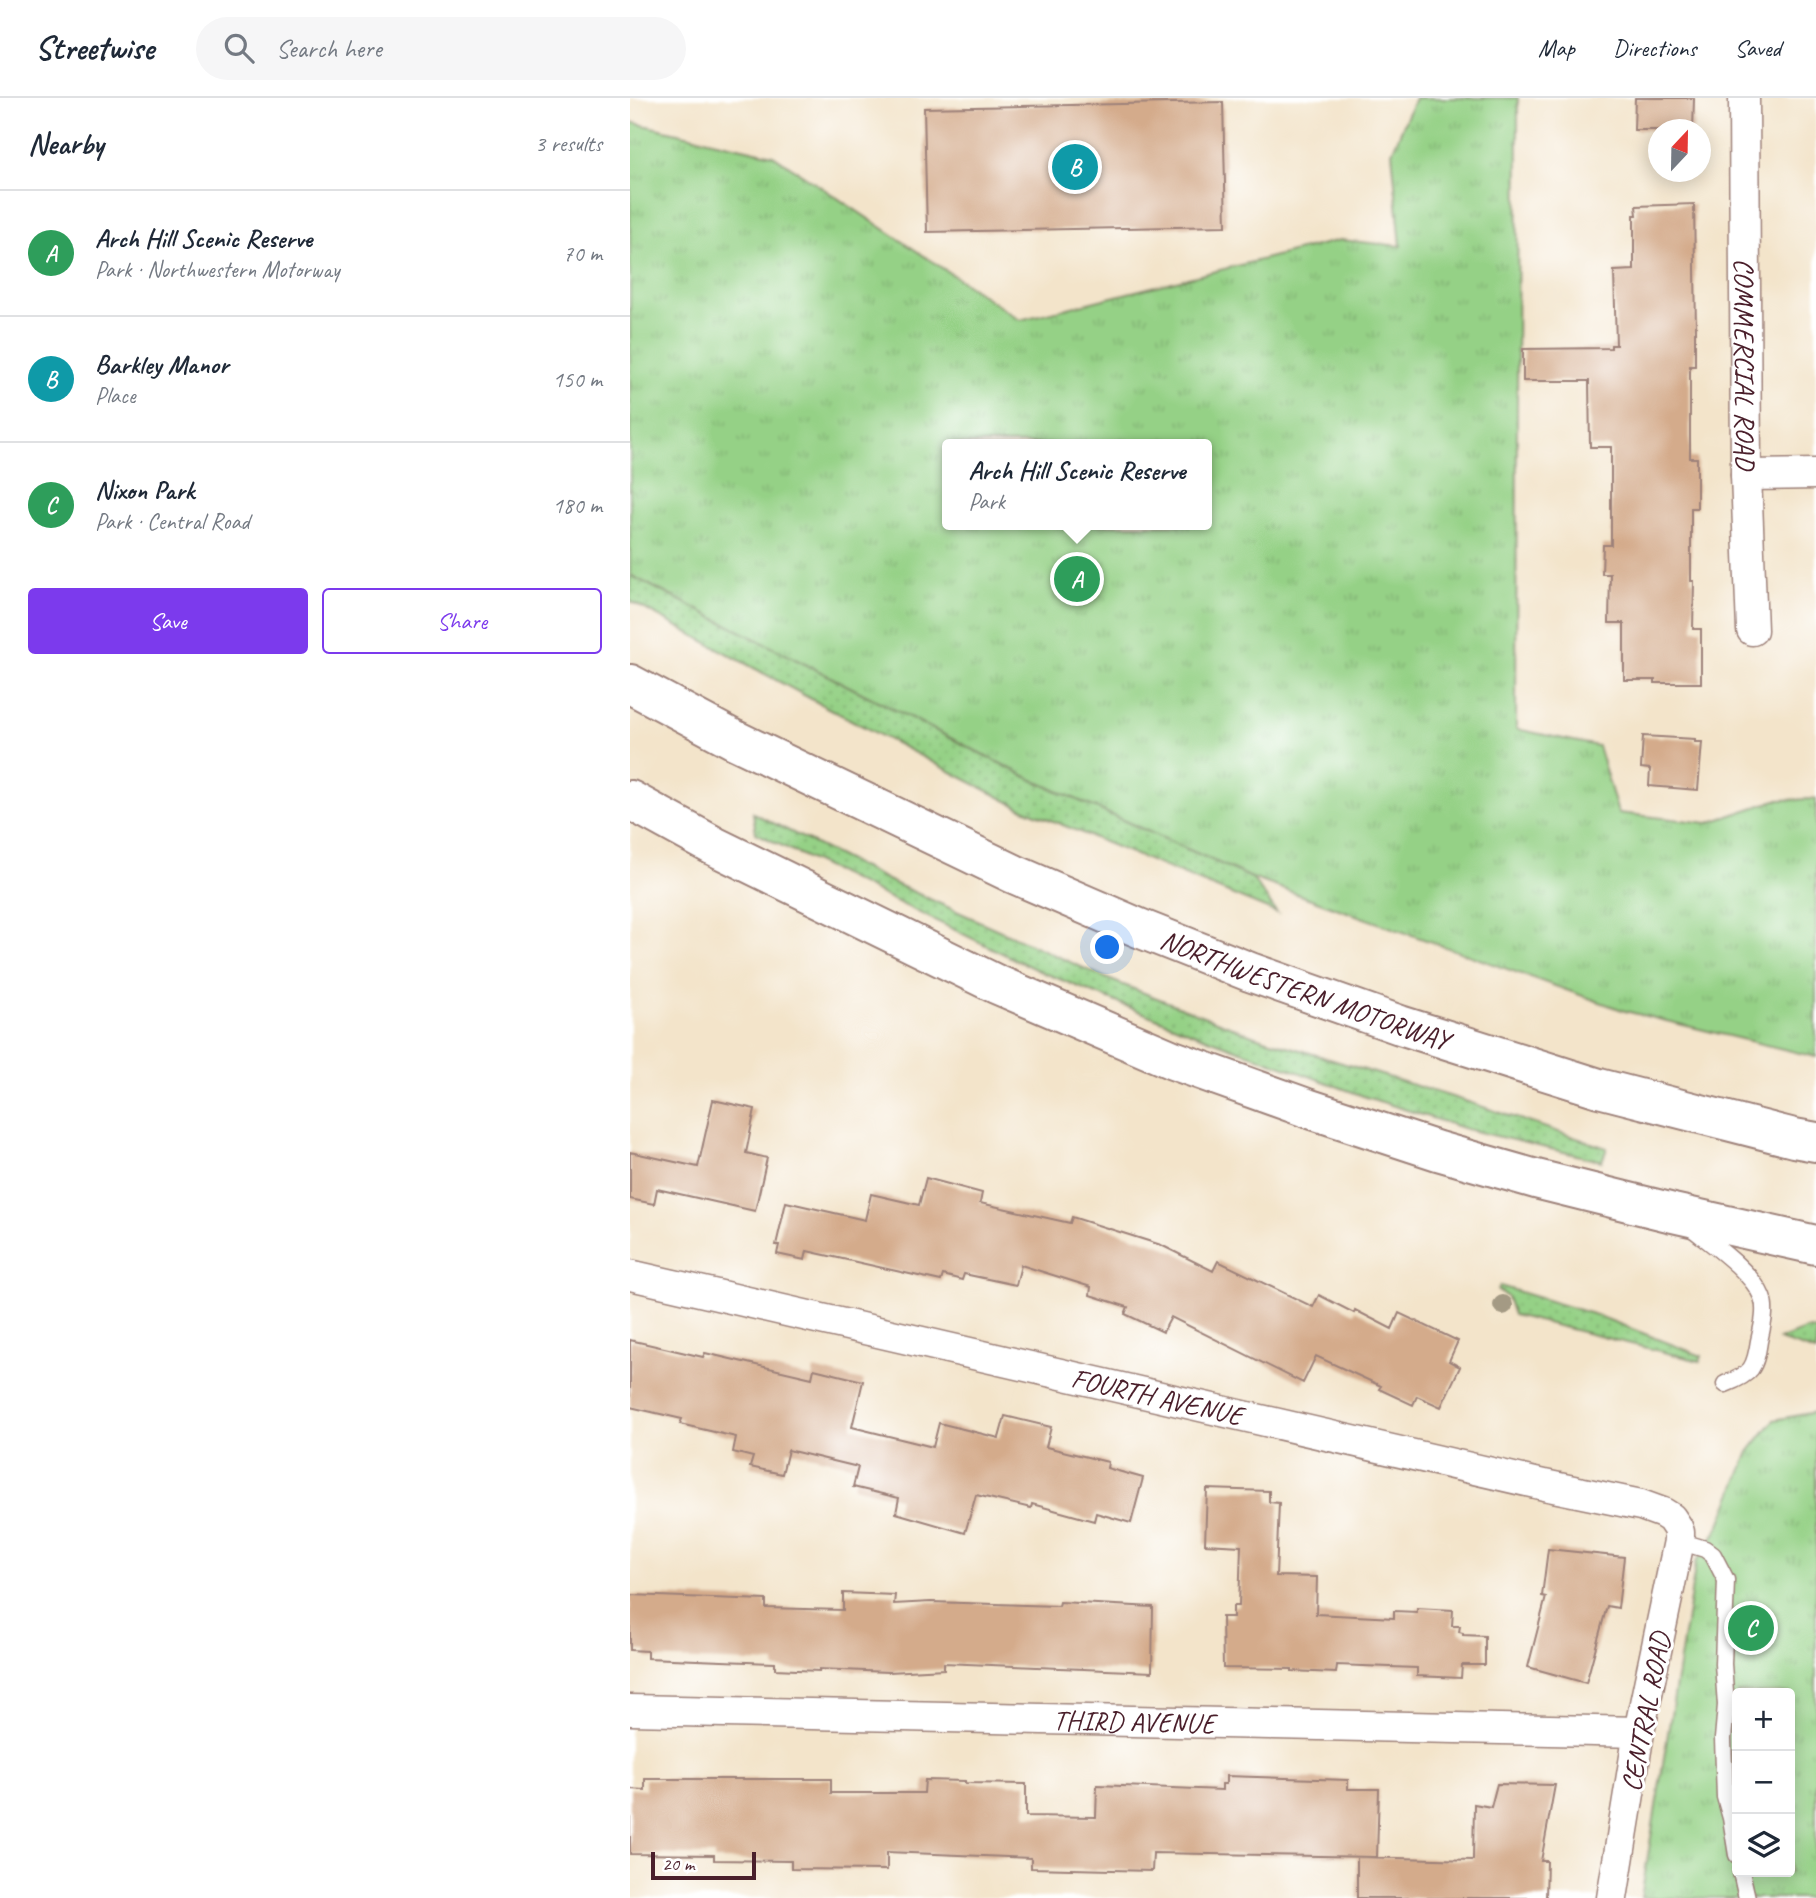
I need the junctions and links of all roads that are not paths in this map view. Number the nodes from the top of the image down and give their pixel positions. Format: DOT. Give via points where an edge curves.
graph roads {
  1 [pos="1744,98"];
  2 [pos="1816,474"];
  3 [pos="1746,475"];
  4 [pos="1752,630"];
  5 [pos="630,684"];
  6 [pos="630,800"];
  7 [pos="1816,1142"];
  8 [pos="1673,1213"];
  9 [pos="1816,1245"];
  10 [pos="630,1275"];
  11 [pos="1725,1384"];
  12 [pos="1678,1534"];
  13 [pos="630,1710"];
  14 [pos="1639,1732"];
  15 [pos="1732,1824"];
  16 [pos="1742,1877"];
  17 [pos="1612,1898"];
  18 [pos="1747,1898"];
  1 -- 3 [label="street, COMMERCIAL ROAD"];
  2 -- 3 [label="street"];
  3 -- 4 [label="street, COMMERCIAL ROAD"];
  5 -- 7 [label="highway, NORTHWESTERN MOTORWAY" via="733,739 1014,874 1250,972 1599,1088"];
  6 -- 8 [label="highway" via="996,984 1173,1060 1438,1151"];
  8 -- 9 [label="highway"];
  8 -- 11 [label="lane" via="1733,1261 1762,1298 1756,1362 1747,1374"];
  10 -- 12 [label="street, FOURTH AVENUE" via="1641,1505 1671,1518"];
  12 -- 14 [label="street, CENTRAL ROAD"];
  12 -- 15 [label="lane" via="1713,1555 1726,1580 1723,1739 1725,1797"];
  13 -- 14 [label="street, THIRD AVENUE"];
  14 -- 17 [label="street, CENTRAL ROAD"];
  16 -- 18 [label="lane"];
}
